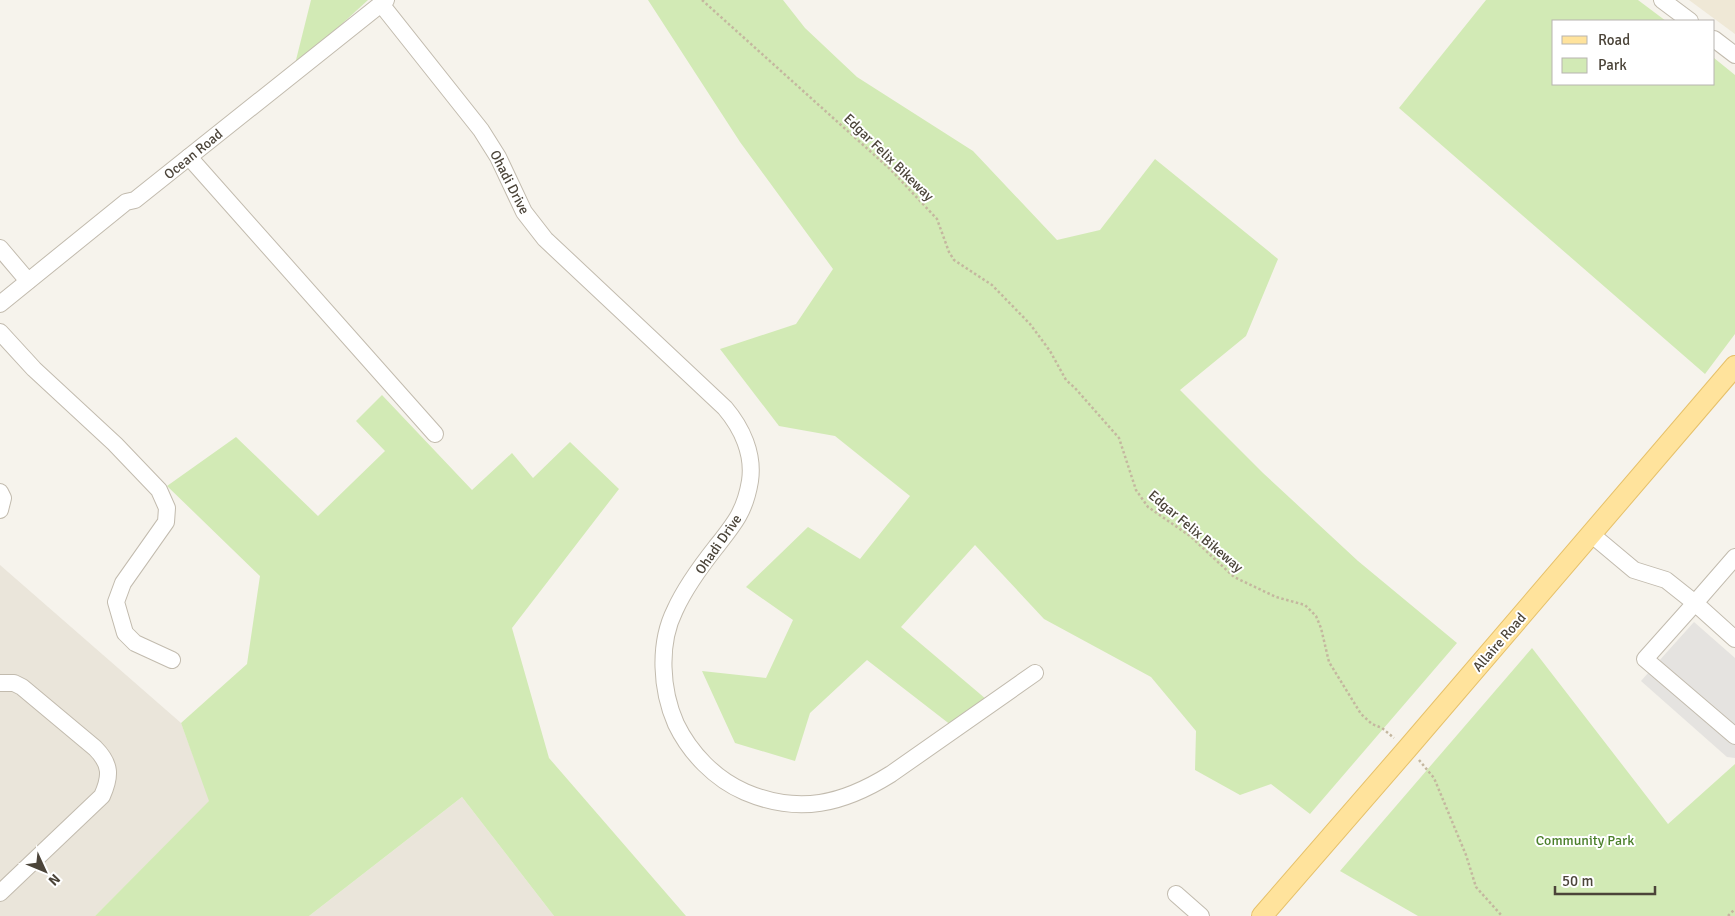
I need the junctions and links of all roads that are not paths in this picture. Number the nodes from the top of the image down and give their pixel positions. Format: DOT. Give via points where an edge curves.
graph roads {
  1 [pos="1662,0"];
  2 [pos="383,2"];
  3 [pos="1689,20"];
  4 [pos="1715,40"];
  5 [pos="1735,56"];
  6 [pos="189,157"];
  7 [pos="0,248"];
  8 [pos="28,281"];
  9 [pos="0,304"];
  10 [pos="0,332"];
  11 [pos="1735,366"];
  12 [pos="435,434"];
  13 [pos="0,492"];
  14 [pos="0,510"];
  15 [pos="1591,534"];
  16 [pos="1735,557"];
  17 [pos="1695,603"];
  18 [pos="1735,639"];
  19 [pos="172,660"];
  20 [pos="1035,673"];
  21 [pos="0,682"];
  22 [pos="1735,736"];
  23 [pos="0,893"];
  24 [pos="1176,894"];
  25 [pos="1200,916"];
  26 [pos="1262,916"];
  1 -- 3 [label="street"];
  2 -- 6 [label="street, Ocean Road"];
  2 -- 20 [label="street, Ohadi Drive" via="481,130 533,225 725,408 743,435 750,460 746,500 736,521 674,611 665,645 668,700 680,731 699,759 741,790 774,802 809,804 844,798 891,774"];
  4 -- 5 [label="street"];
  6 -- 8 [label="street, Ocean Road" via="135,200 126,202"];
  6 -- 12 [label="street"];
  7 -- 8 [label="street"];
  8 -- 9 [label="street, Ocean Road"];
  10 -- 19 [label="street" via="160,490 166,508 166,522 123,583 116,602 125,633 135,643"];
  11 -- 15 [label="main road, Allaire Road"];
  13 -- 14 [label="street" via="3,498"];
  15 -- 17 [label="street" via="1634,570 1666,580"];
  15 -- 26 [label="main road, Allaire Road"];
  16 -- 17 [label="street"];
  17 -- 18 [label="street"];
  17 -- 22 [label="street" via="1645,659"];
  21 -- 23 [label="street" via="22,687 95,748 103,755 109,774 102,796"];
  24 -- 25 [label="street"];
}
